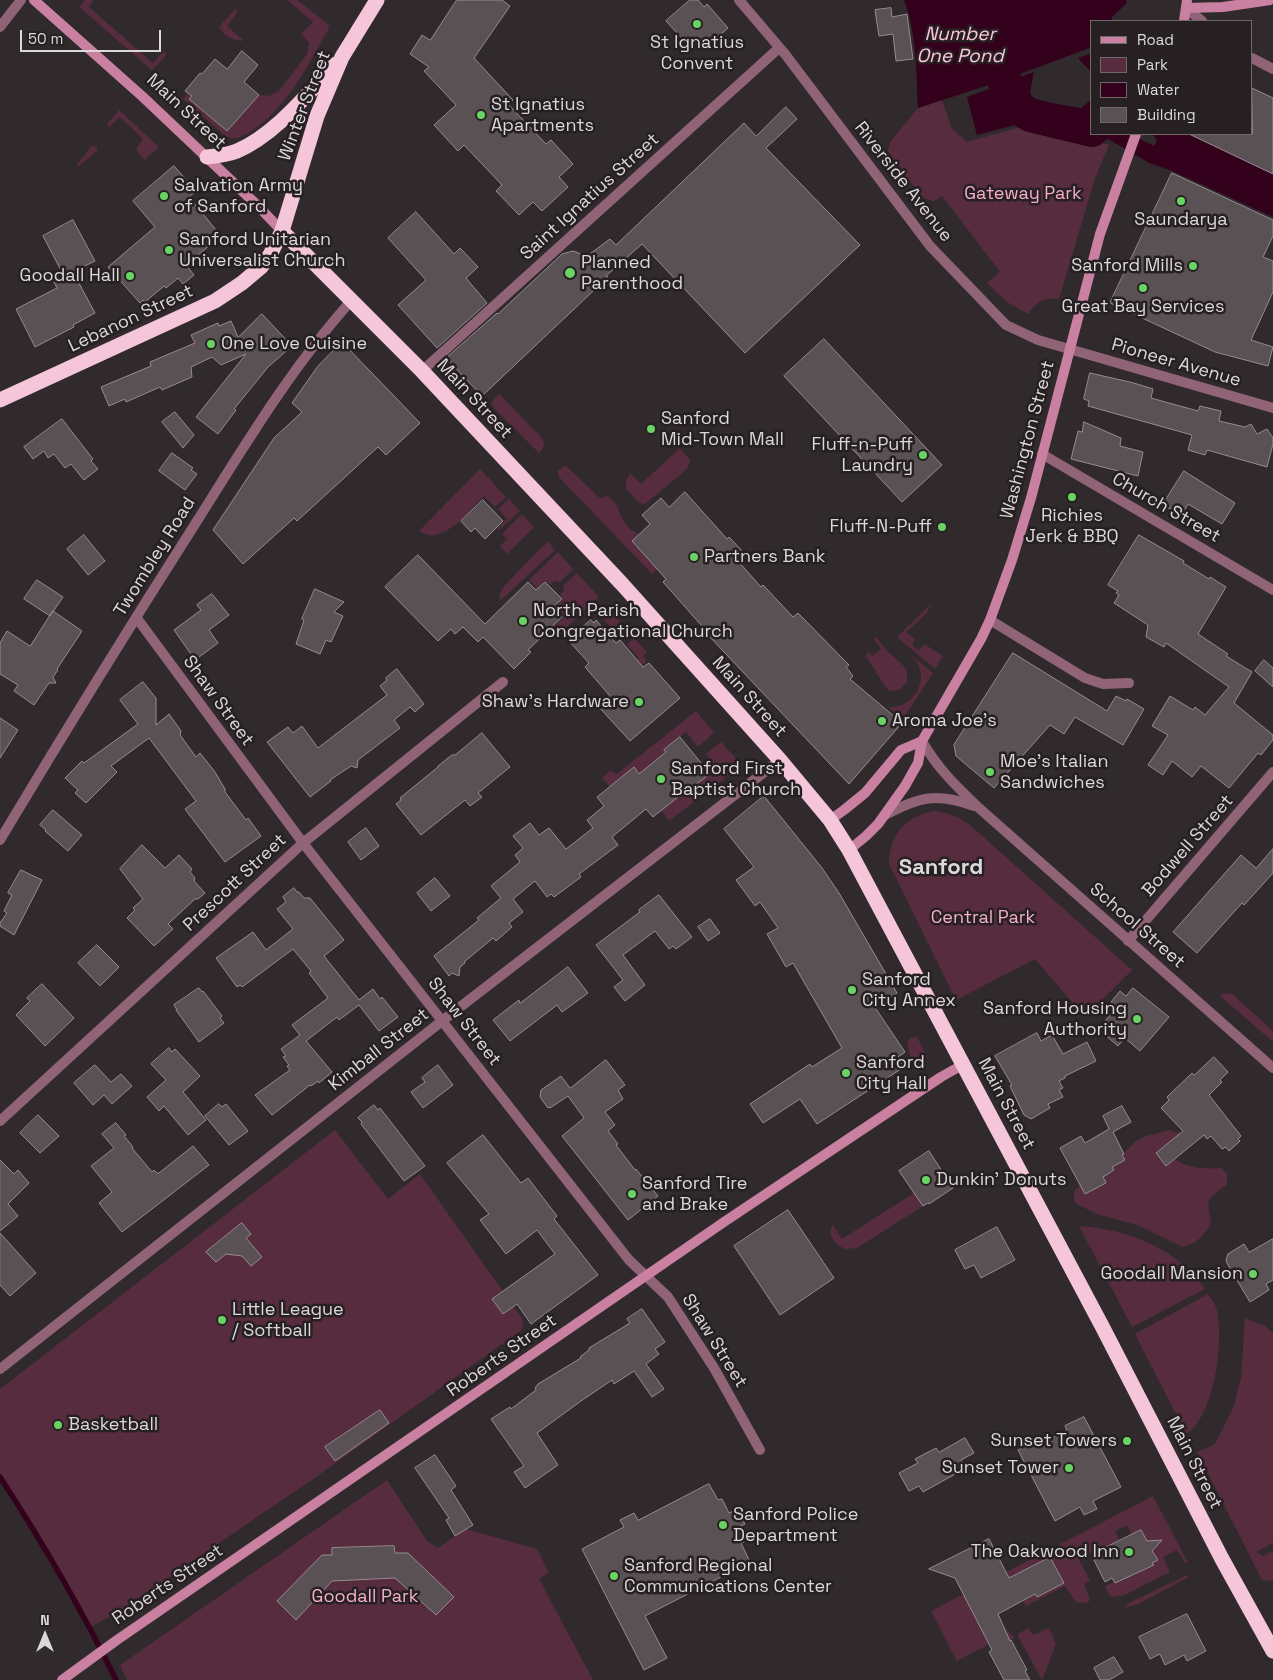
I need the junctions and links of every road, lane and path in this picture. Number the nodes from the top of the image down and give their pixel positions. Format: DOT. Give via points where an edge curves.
graph roads {
  1 [pos="22,0"];
  2 [pos="376,0"];
  3 [pos="739,0"];
  4 [pos="1270,0"];
  5 [pos="36,1"];
  6 [pos="1186,4"];
  7 [pos="1184,20"];
  8 [pos="1201,20"];
  9 [pos="0,27"];
  10 [pos="779,48"];
  11 [pos="342,57"];
  12 [pos="1253,59"];
  13 [pos="1273,70"];
  14 [pos="1136,135"];
  15 [pos="207,157"];
  16 [pos="282,231"];
  17 [pos="351,301"];
  18 [pos="1069,349"];
  19 [pos="422,371"];
  20 [pos="0,400"];
  21 [pos="1273,408"];
  22 [pos="1042,454"];
  23 [pos="1273,590"];
  24 [pos="136,617"];
  25 [pos="990,620"];
  26 [pos="503,682"];
  27 [pos="1129,683"];
  28 [pos="922,741"];
  29 [pos="780,760"];
  30 [pos="1273,772"];
  31 [pos="979,808"];
  32 [pos="885,815"];
  33 [pos="830,820"];
  34 [pos="0,840"];
  35 [pos="303,843"];
  36 [pos="849,850"];
  37 [pos="1128,940"];
  38 [pos="442,1021"];
  39 [pos="964,1064"];
  40 [pos="1273,1068"];
  41 [pos="0,1121"];
  42 [pos="644,1277"];
  43 [pos="0,1369"];
  44 [pos="760,1450"];
  45 [pos="1273,1651"];
  46 [pos="62,1680"];
  1 -- 9 [label="street"];
  2 -- 11 [label="highway, Winter Street"];
  3 -- 10 [label="street, Riverside Avenue"];
  4 -- 6 [label="street" via="1223,7"];
  5 -- 15 [label="street, Main Street"];
  6 -- 7 [label="street"];
  6 -- 8 [label="street"];
  10 -- 18 [label="street, Riverside Avenue" via="930,246 976,296 1006,325 1038,340"];
  10 -- 19 [label="street, Saint Ignatius Street"];
  11 -- 15 [label="highway" via="258,139 238,150"];
  11 -- 16 [label="highway, Winter Street" via="317,116"];
  12 -- 13 [label="street"];
  14 -- 18 [label="street, Washington Street" via="1100,234"];
  15 -- 16 [label="street, Main Street"];
  16 -- 17 [label="highway, Main Street"];
  16 -- 20 [label="highway, Lebanon Street" via="261,267 216,301"];
  17 -- 19 [label="highway, Main Street"];
  17 -- 24 [label="street, Twombley Road" via="328,326 274,400"];
  18 -- 21 [label="street, Pioneer Avenue"];
  18 -- 22 [label="street, Washington Street"];
  19 -- 29 [label="highway, Main Street" via="622,584"];
  22 -- 23 [label="street, Church Street"];
  22 -- 25 [label="street, Washington Street" via="1012,560"];
  24 -- 34 [label="street, Twombley Road"];
  24 -- 35 [label="street, Shaw Street"];
  25 -- 27 [label="street" via="1085,678 1103,684"];
  25 -- 28 [label="street, Washington Street"];
  26 -- 35 [label="street, Prescott Street"];
  28 -- 31 [label="street, School Street" via="942,773"];
  28 -- 32 [label="street, Washington Street" via="918,763"];
  28 -- 33 [label="street" via="901,750 865,793"];
  29 -- 33 [label="highway, Main Street"];
  29 -- 38 [label="street, Kimball Street"];
  30 -- 37 [label="street, Bodwell Street"];
  31 -- 32 [label="street, School Street" via="958,800 929,798 900,806"];
  31 -- 37 [label="street, School Street"];
  32 -- 36 [label="street, Washington Street"];
  33 -- 36 [label="highway, Main Street"];
  35 -- 38 [label="street, Shaw Street"];
  35 -- 41 [label="street, Prescott Street"];
  36 -- 39 [label="highway, Main Street"];
  37 -- 40 [label="street, School Street"];
  38 -- 42 [label="street, Shaw Street"];
  38 -- 43 [label="street, Kimball Street"];
  39 -- 42 [label="street, Roberts Street"];
  39 -- 45 [label="highway, Main Street"];
  42 -- 44 [label="street, Shaw Street" via="668,1297 714,1368"];
  42 -- 46 [label="street, Roberts Street"];
}
